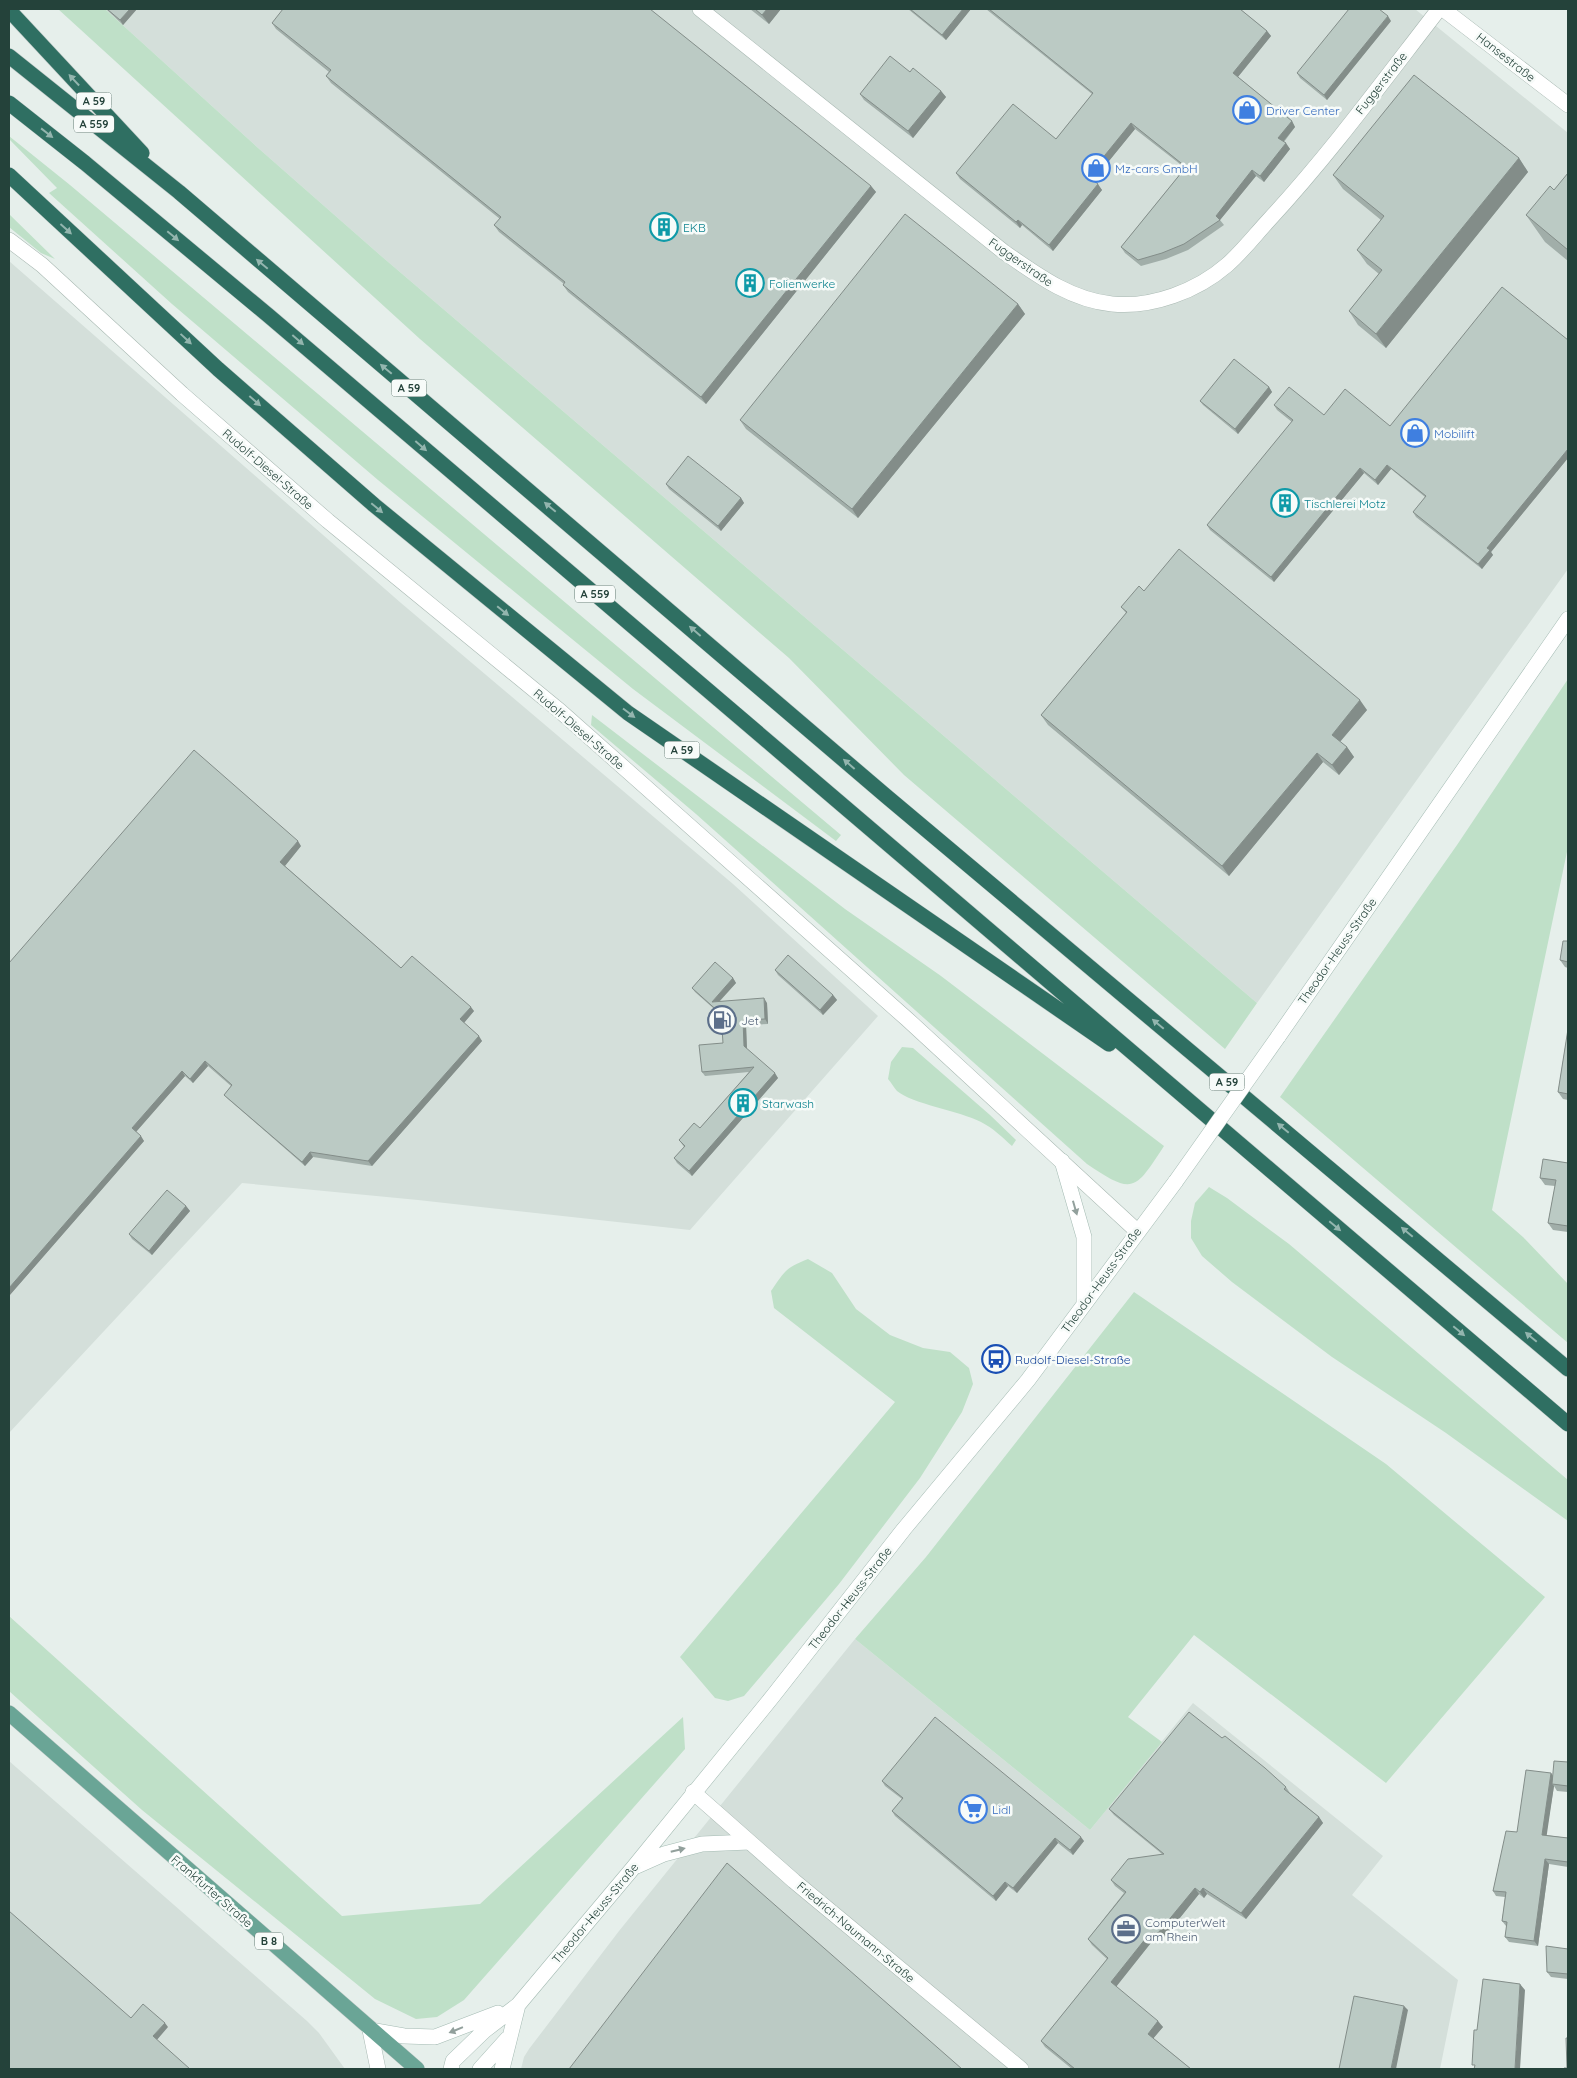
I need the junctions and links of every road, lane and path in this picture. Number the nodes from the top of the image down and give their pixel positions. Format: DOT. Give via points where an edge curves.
graph roads {
  1 [pos="700,9"];
  2 [pos="1439,9"];
  3 [pos="1443,9"];
  4 [pos="9,10"];
  5 [pos="9,56"];
  6 [pos="9,103"];
  7 [pos="1568,105"];
  8 [pos="9,175"];
  9 [pos="179,192"];
  10 [pos="9,240"];
  11 [pos="1568,619"];
  12 [pos="1176,1090"];
  13 [pos="1062,1161"];
  14 [pos="1137,1232"];
  15 [pos="1084,1302"];
  16 [pos="1568,1369"];
  17 [pos="1568,1424"];
  18 [pos="9,1713"];
  19 [pos="693,1792"];
  20 [pos="749,1842"];
  21 [pos="633,1868"];
  22 [pos="518,2005"];
  23 [pos="370,2030"];
  24 [pos="508,2038"];
  25 [pos="378,2069"];
  26 [pos="417,2069"];
  27 [pos="451,2069"];
  28 [pos="480,2069"];
  29 [pos="502,2069"];
  30 [pos="1021,2069"];
  1 -- 2 [label="street, Fuggerstraße" via="1029,270 1078,296 1125,305 1162,300 1197,285 1226,265 1302,184"];
  3 -- 7 [label="street, Hansestraße"];
  9 -- 4 [label="highway, A 59, one-way"];
  5 -- 9 [label="highway, A 559"];
  6 -- 12 [label="highway, A 559, one-way" via="85,162 269,316"];
  8 -- 12 [label="highway, A 59, one-way" via="218,369 374,506 628,713"];
  16 -- 9 [label="highway, A 59, one-way" via="886,796"];
  10 -- 13 [label="street, Rudolf-Diesel-Straße" via="42,265 182,394 328,521 560,711"];
  11 -- 14 [label="street, Theodor-Heuss-Straße, bridge" via="1278,1037"];
  12 -- 17 [label="highway, A 59, one-way"];
  13 -- 14 [label="street, Rudolf-Diesel-Straße"];
  13 -- 15 [label="street, one-way" via="1084,1238"];
  14 -- 15 [label="street, Theodor-Heuss-Straße"];
  15 -- 19 [label="street, Theodor-Heuss-Straße" via="1028,1380"];
  18 -- 23 [label="main road, Frankfurter Straße / B 8"];
  19 -- 20 [label="street, Friedrich-Naumann-Straße"];
  19 -- 21 [label="street, Theodor-Heuss-Straße"];
  21 -- 20 [label="street, one-way" via="664,1854 702,1844"];
  20 -- 30 [label="street, Friedrich-Naumann-Straße"];
  21 -- 22 [label="street, Theodor-Heuss-Straße"];
  22 -- 23 [label="street, one-way" via="435,2038"];
  22 -- 24 [label="street"];
  22 -- 27 [label="street" via="484,2031 453,2061"];
  23 -- 25 [label="street"];
  23 -- 26 [label="main road, Frankfurter Straße / B 8"];
  24 -- 28 [label="street"];
  24 -- 29 [label="street"];
}
